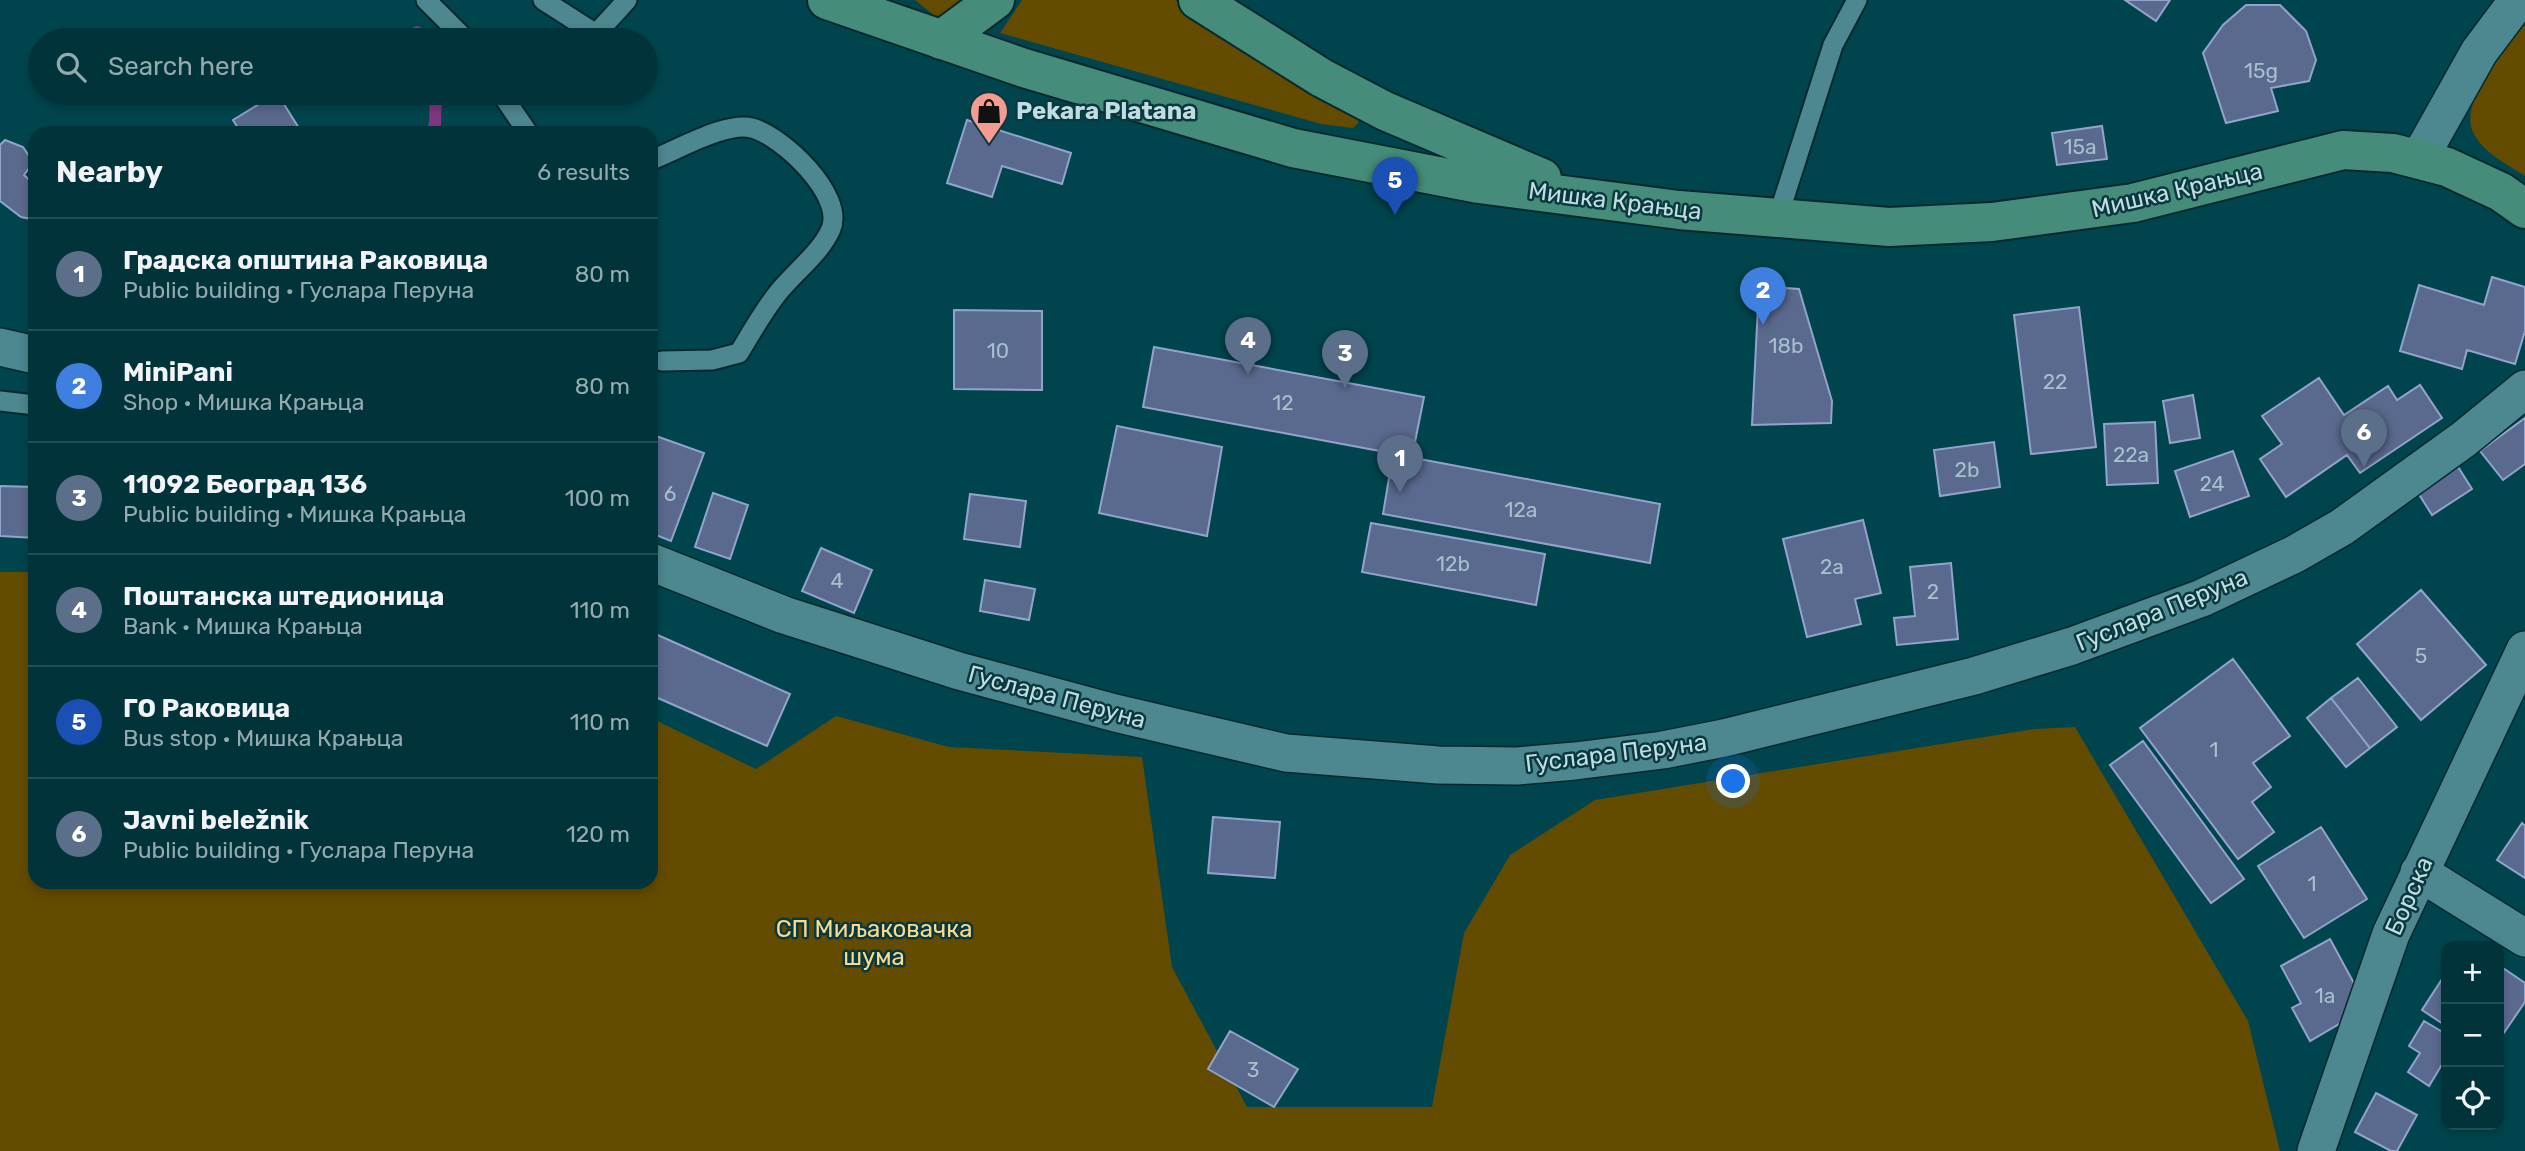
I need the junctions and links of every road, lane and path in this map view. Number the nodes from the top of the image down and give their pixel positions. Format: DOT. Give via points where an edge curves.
graph roads {
  1 [pos="426,0"];
  2 [pos="543,0"];
  3 [pos="627,0"];
  4 [pos="827,0"];
  5 [pos="995,0"];
  6 [pos="1198,0"];
  7 [pos="1857,0"];
  8 [pos="2518,0"];
  9 [pos="897,14"];
  10 [pos="454,28"];
  11 [pos="587,28"];
  12 [pos="601,28"];
  13 [pos="941,40"];
  14 [pos="509,105"];
  15 [pos="523,126"];
  16 [pos="658,157"];
  17 [pos="2419,159"];
  18 [pos="1604,200"];
  19 [pos="2525,209"];
  20 [pos="1777,220"];
  21 [pos="0,347"];
  22 [pos="28,353"];
  23 [pos="662,361"];
  24 [pos="2525,389"];
  25 [pos="0,401"];
  26 [pos="28,404"];
  27 [pos="658,565"];
  28 [pos="2525,650"];
  29 [pos="2419,872"];
  30 [pos="2525,939"];
  31 [pos="2316,1151"];
  1 -- 10 [label="lane"];
  2 -- 11 [label="lane"];
  3 -- 12 [label="lane"];
  4 -- 9 [label="main road, Мишка Крањца"];
  5 -- 13 [label="main road"];
  6 -- 18 [label="main road" via="1322,78 1385,111"];
  7 -- 20 [label="lane" via="1833,45"];
  8 -- 17 [label="street" via="2479,52"];
  9 -- 13 [label="main road, Мишка Крањца"];
  13 -- 18 [label="main road, Мишка Крањца" via="1293,148 1479,184"];
  14 -- 15 [label="lane"];
  16 -- 23 [label="lane" via="722,131 751,128 782,146 813,175 835,211 825,241 777,294 739,353 712,360"];
  17 -- 19 [label="main road, Мишка Крањца" via="2474,178"];
  17 -- 20 [label="main road, Мишка Крањца" via="2343,150 2133,203 1992,222 1889,227"];
  18 -- 20 [label="main road, Мишка Крањца"];
  21 -- 22 [label="street"];
  24 -- 27 [label="street, Гуслара Перуна" via="2342,527 2189,603 2072,646 1961,679 1724,738 1575,761 1438,765 1273,750 959,671 785,615"];
  25 -- 26 [label="lane"];
  28 -- 29 [label="street, Борска"];
  29 -- 30 [label="street"];
  29 -- 31 [label="street, Борска" via="2391,934"];
}
